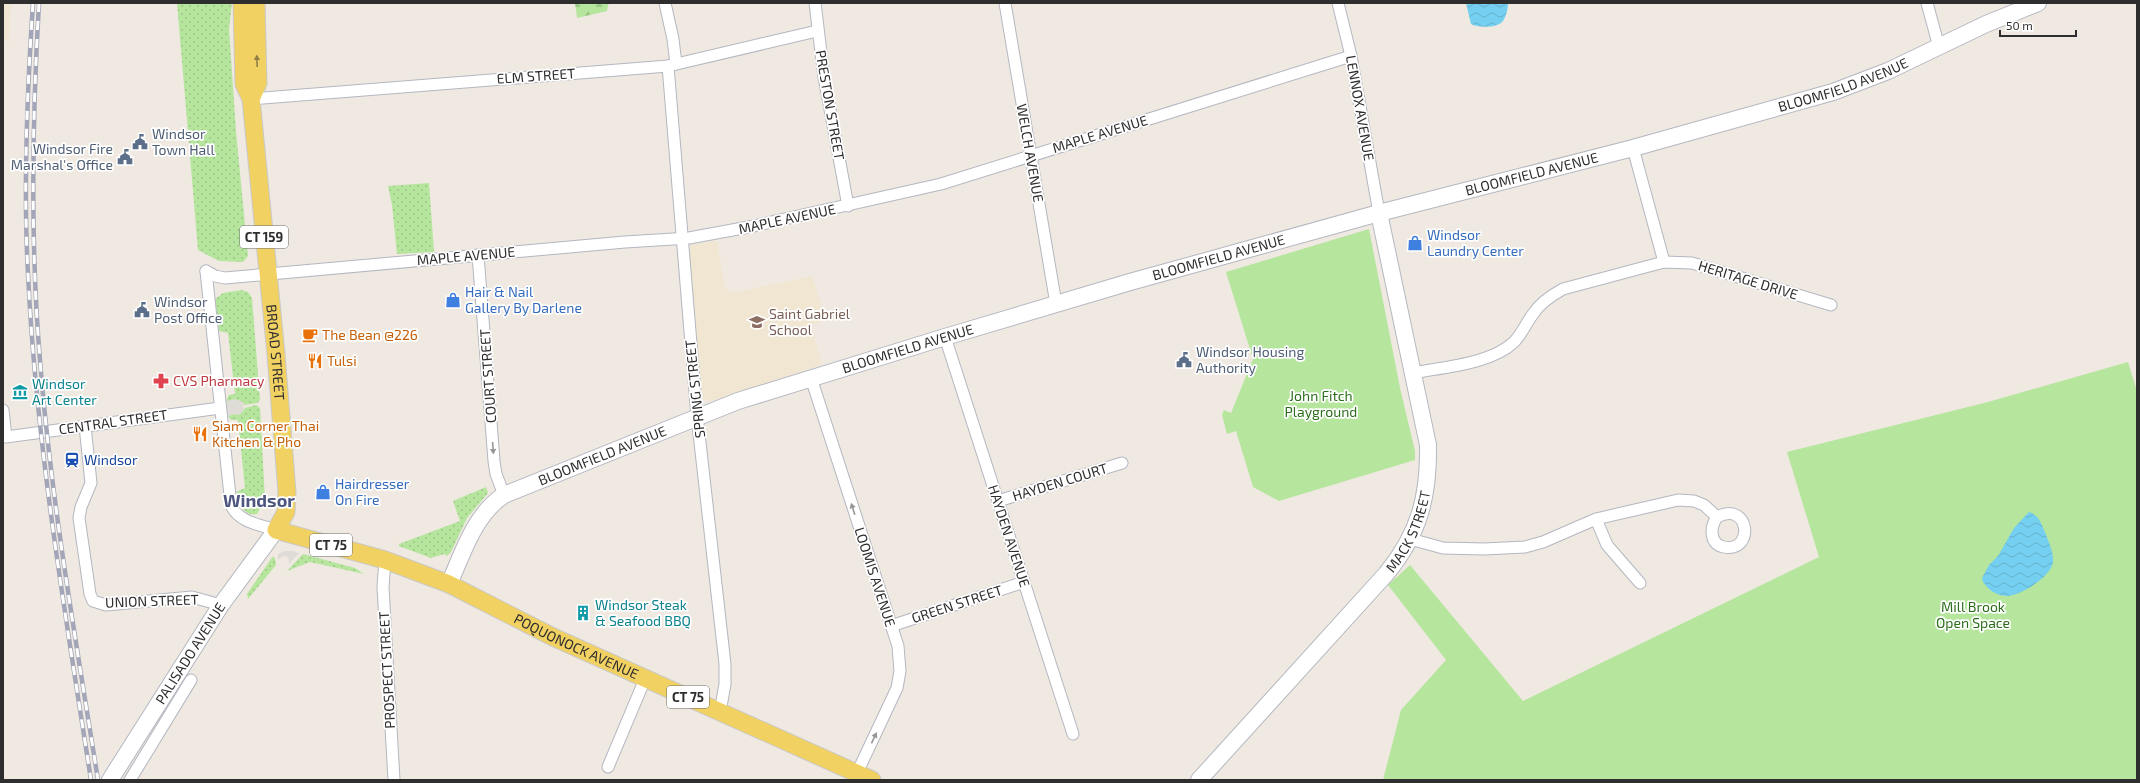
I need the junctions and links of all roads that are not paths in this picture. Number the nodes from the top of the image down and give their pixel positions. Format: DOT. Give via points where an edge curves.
graph roads {
  1 [pos="242,3"];
  2 [pos="256,3"];
  3 [pos="665,3"];
  4 [pos="815,3"];
  5 [pos="1005,3"];
  6 [pos="1338,3"];
  7 [pos="1927,3"];
  8 [pos="2038,3"];
  9 [pos="817,31"];
  10 [pos="1939,47"];
  11 [pos="1351,56"];
  12 [pos="672,65"];
  13 [pos="251,99"];
  14 [pos="1633,148"];
  15 [pos="1030,156"];
  16 [pos="848,206"];
  17 [pos="1379,213"];
  18 [pos="681,238"];
  19 [pos="478,255"];
  20 [pos="1664,262"];
  21 [pos="268,274"];
  22 [pos="1056,304"];
  23 [pos="1831,305"];
  24 [pos="945,337"];
  25 [pos="1413,373"];
  26 [pos="811,378"];
  27 [pos="220,408"];
  28 [pos="3,410"];
  29 [pos="697,416"];
  30 [pos="85,426"];
  31 [pos="1122,463"];
  32 [pos="504,495"];
  33 [pos="998,501"];
  34 [pos="1718,517"];
  35 [pos="1596,519"];
  36 [pos="276,530"];
  37 [pos="1410,539"];
  38 [pos="385,560"];
  39 [pos="1024,582"];
  40 [pos="449,584"];
  41 [pos="1640,584"];
  42 [pos="221,605"];
  43 [pos="891,626"];
  44 [pos="645,679"];
  45 [pos="191,680"];
  46 [pos="720,712"];
  47 [pos="1073,734"];
  48 [pos="608,767"];
  49 [pos="864,777"];
  50 [pos="110,780"];
  51 [pos="130,780"];
  52 [pos="394,780"];
  53 [pos="1199,780"];
  1 -- 13 [label="main road, BROAD STREET / CT 159" via="244,84"];
  13 -- 2 [label="main road, BROAD STREET / CT 159, one-way" via="258,83"];
  3 -- 12 [label="street, SPRING STREET" via="673,39"];
  4 -- 9 [label="street, PRESTON STREET"];
  5 -- 15 [label="street, WELCH AVENUE"];
  6 -- 11 [label="street, LENNOX AVENUE"];
  7 -- 10 [label="street"];
  8 -- 10 [label="main road, BLOOMFIELD AVENUE"];
  9 -- 12 [label="street, ELM STREET"];
  9 -- 16 [label="street, PRESTON STREET"];
  10 -- 14 [label="main road, BLOOMFIELD AVENUE" via="1888,71 1833,92"];
  11 -- 15 [label="street, MAPLE AVENUE"];
  11 -- 17 [label="street, LENNOX AVENUE"];
  12 -- 13 [label="street, ELM STREET"];
  12 -- 18 [label="street, SPRING STREET"];
  13 -- 21 [label="main road, BROAD STREET / CT 159"];
  14 -- 17 [label="main road, BLOOMFIELD AVENUE"];
  14 -- 20 [label="street"];
  15 -- 16 [label="street, MAPLE AVENUE" via="942,184"];
  15 -- 22 [label="street, WELCH AVENUE"];
  16 -- 18 [label="street, MAPLE AVENUE" via="738,230"];
  17 -- 22 [label="main road, BLOOMFIELD AVENUE"];
  17 -- 25 [label="main road, MACK STREET"];
  18 -- 19 [label="street, MAPLE AVENUE"];
  18 -- 29 [label="street, SPRING STREET"];
  19 -- 21 [label="street, MAPLE AVENUE"];
  19 -- 32 [label="street, COURT STREET, one-way" via="494,461"];
  20 -- 23 [label="street, HERITAGE DRIVE" via="1692,263"];
  20 -- 25 [label="street, HERITAGE DRIVE" via="1563,289 1540,306 1514,342 1501,352 1486,358"];
  21 -- 27 [label="street, MAPLE AVENUE" via="222,278 206,271"];
  21 -- 36 [label="main road, BROAD STREET / CT 159" via="287,498 284,516"];
  22 -- 24 [label="main road, BLOOMFIELD AVENUE"];
  24 -- 26 [label="main road, BLOOMFIELD AVENUE"];
  24 -- 33 [label="street, HAYDEN AVENUE"];
  25 -- 37 [label="main road, MACK STREET" via="1428,445 1428,470 1425,496"];
  26 -- 29 [label="main road, BLOOMFIELD AVENUE"];
  43 -- 26 [label="street, LOOMIS AVENUE, one-way"];
  27 -- 30 [label="street, CENTRAL STREET"];
  27 -- 36 [label="street" via="229,495 233,509 246,520"];
  28 -- 30 [label="street, CENTRAL STREET" via="6,437"];
  29 -- 32 [label="main road, BLOOMFIELD AVENUE"];
  29 -- 46 [label="street, SPRING STREET" via="725,664 725,684"];
  30 -- 42 [label="street, UNION STREET" via="91,483 79,518 93,601 106,605 192,597"];
  31 -- 33 [label="street, HAYDEN COURT"];
  32 -- 40 [label="main road, BLOOMFIELD AVENUE" via="492,504 478,522"];
  33 -- 39 [label="street, HAYDEN AVENUE"];
  34 -- 35 [label="street" via="1704,505 1694,501 1678,500"];
  35 -- 37 [label="street" via="1543,542 1525,546 1443,548"];
  35 -- 41 [label="street" via="1608,545"];
  36 -- 38 [label="main road, POQUONOCK AVENUE / CT 75"];
  36 -- 42 [label="main road, PALISADO AVENUE / CT 159"];
  37 -- 53 [label="main road, MACK STREET" via="1386,574"];
  38 -- 40 [label="main road, POQUONOCK AVENUE / CT 75"];
  38 -- 52 [label="street, PROSPECT STREET" via="383,587"];
  39 -- 43 [label="street, GREEN STREET"];
  39 -- 47 [label="street, HAYDEN AVENUE"];
  40 -- 44 [label="main road, POQUONOCK AVENUE / CT 75" via="553,637"];
  42 -- 50 [label="main road, PALISADO AVENUE / CT 159"];
  49 -- 43 [label="street, LOOMIS AVENUE, one-way" via="897,688 900,660"];
  44 -- 46 [label="main road, POQUONOCK AVENUE / CT 75"];
  44 -- 48 [label="street"];
  45 -- 51 [label="street"];
  46 -- 49 [label="main road, POQUONOCK AVENUE / CT 75"];
}
